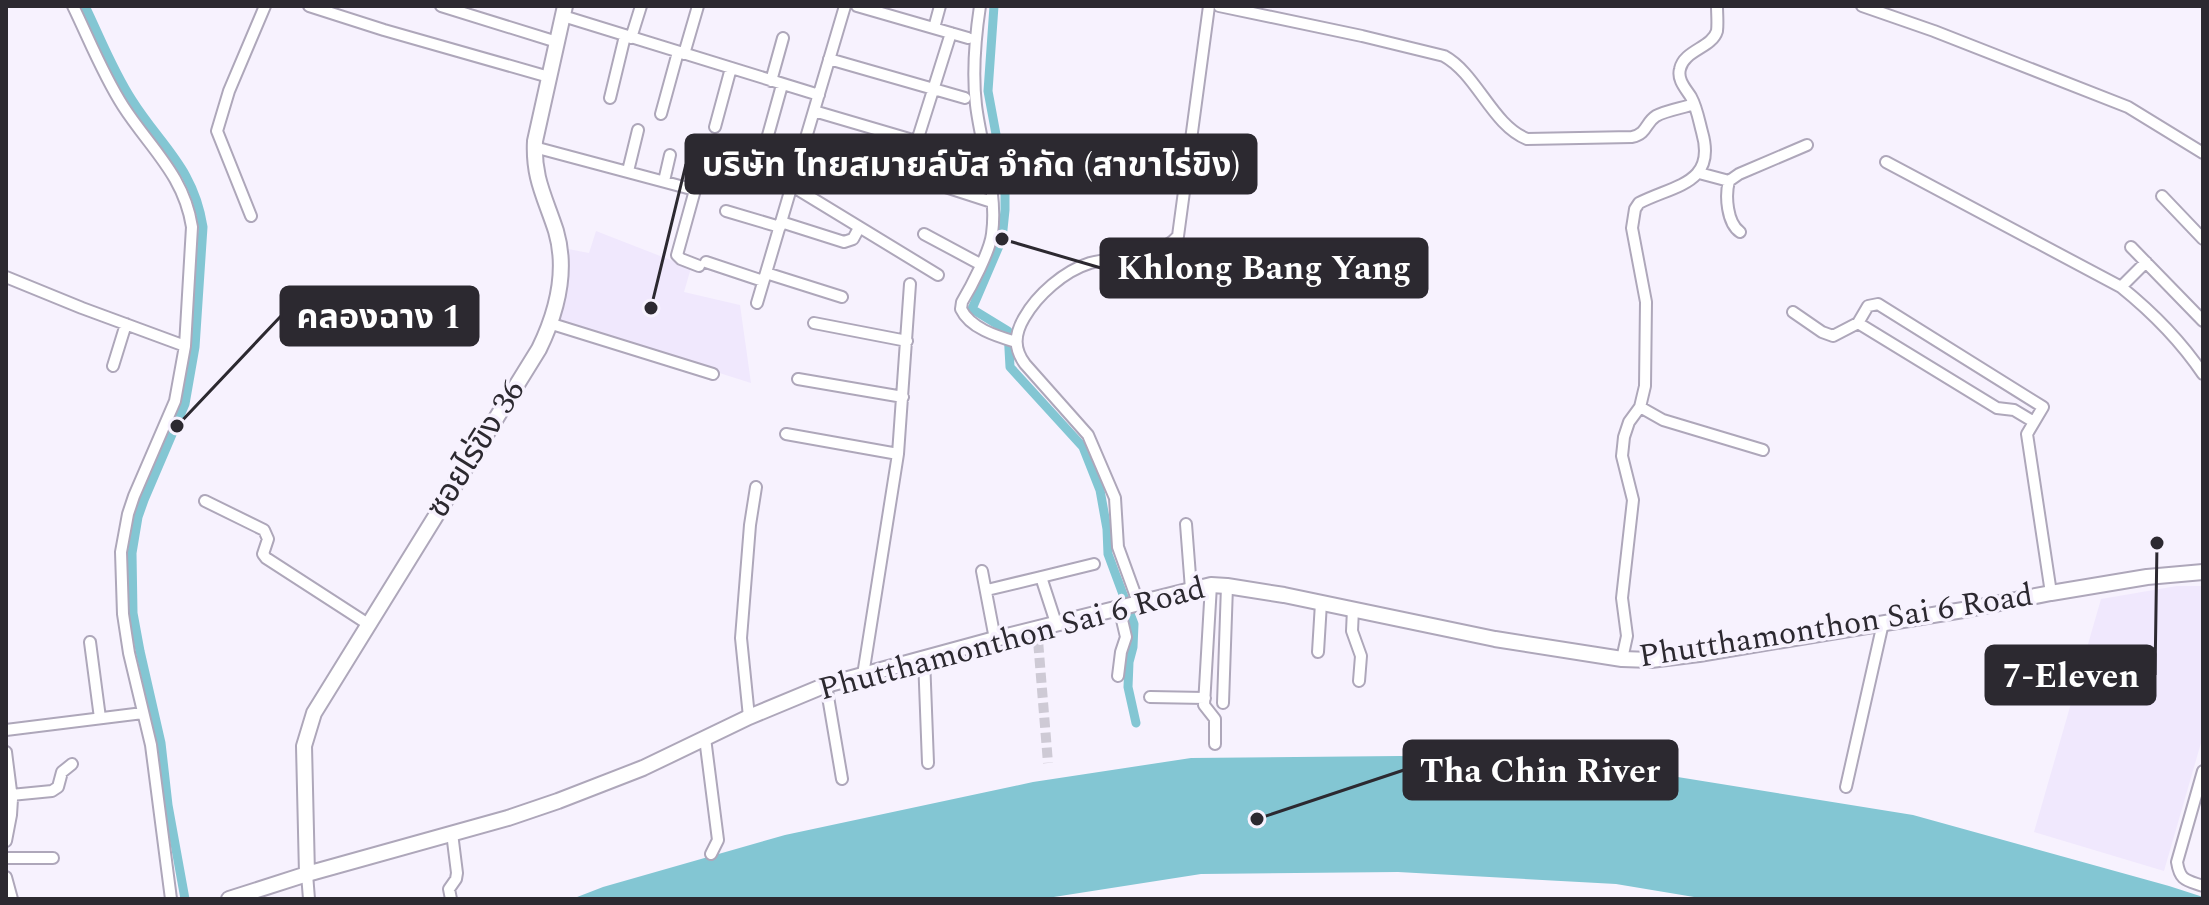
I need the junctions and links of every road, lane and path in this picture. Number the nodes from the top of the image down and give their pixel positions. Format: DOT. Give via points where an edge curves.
graph roads {
  1 [pos="73,6"];
  2 [pos="265,6"];
  3 [pos="309,6"];
  4 [pos="441,6"];
  5 [pos="641,6"];
  6 [pos="698,6"];
  7 [pos="845,6"];
  8 [pos="857,6"];
  9 [pos="940,6"];
  10 [pos="980,6"];
  11 [pos="1209,6"];
  12 [pos="1219,6"];
  13 [pos="1717,6"];
  14 [pos="1862,6"];
  15 [pos="564,11"];
  16 [pos="934,28"];
  17 [pos="951,33"];
  18 [pos="628,37"];
  19 [pos="783,38"];
  20 [pos="968,38"];
  21 [pos="557,42"];
  22 [pos="681,53"];
  23 [pos="829,59"];
  24 [pos="731,68"];
  25 [pos="549,77"];
  26 [pos="777,83"];
  27 [pos="932,88"];
  28 [pos="819,95"];
  29 [pos="610,98"];
  30 [pos="965,98"];
  31 [pos="1694,104"];
  32 [pos="814,111"];
  33 [pos="661,114"];
  34 [pos="715,127"];
  35 [pos="638,130"];
  36 [pos="917,141"];
  37 [pos="1807,145"];
  38 [pos="534,147"];
  39 [pos="2203,153"];
  40 [pos="670,155"];
  41 [pos="739,158"];
  42 [pos="974,158"];
  43 [pos="1886,162"];
  44 [pos="760,164"];
  45 [pos="893,170"];
  46 [pos="628,171"];
  47 [pos="1702,173"];
  48 [pos="1724,179"];
  49 [pos="664,181"];
  50 [pos="793,181"];
  51 [pos="2162,196"];
  52 [pos="992,202"];
  53 [pos="726,211"];
  54 [pos="251,216"];
  55 [pos="780,224"];
  56 [pos="859,228"];
  57 [pos="1740,232"];
  58 [pos="924,234"];
  59 [pos="2203,239"];
  60 [pos="2131,247"];
  61 [pos="2146,262"];
  62 [pos="980,264"];
  63 [pos="938,275"];
  64 [pos="6,277"];
  65 [pos="765,277"];
  66 [pos="910,284"];
  67 [pos="2121,287"];
  68 [pos="842,297"];
  69 [pos="757,303"];
  70 [pos="1793,312"];
  71 [pos="2203,321"];
  72 [pos="814,323"];
  73 [pos="1858,323"];
  74 [pos="126,324"];
  75 [pos="552,324"];
  76 [pos="907,341"];
  77 [pos="1013,341"];
  78 [pos="185,346"];
  79 [pos="113,366"];
  80 [pos="713,374"];
  81 [pos="2203,374"];
  82 [pos="798,379"];
  83 [pos="903,397"];
  84 [pos="1640,407"];
  85 [pos="2034,422"];
  86 [pos="786,434"];
  87 [pos="1763,450"];
  88 [pos="898,454"];
  89 [pos="756,487"];
  90 [pos="205,501"];
  91 [pos="1186,524"];
  92 [pos="1094,564"];
  93 [pos="982,571"];
  94 [pos="2203,572"];
  95 [pos="1041,577"];
  96 [pos="1211,585"];
  97 [pos="1227,586"];
  98 [pos="1191,589"];
  99 [pos="987,590"];
  100 [pos="2051,593"];
  101 [pos="1138,602"];
  102 [pos="1321,603"];
  103 [pos="1119,607"];
  104 [pos="1353,609"];
  105 [pos="1056,623"];
  106 [pos="1883,623"];
  107 [pos="368,624"];
  108 [pos="995,639"];
  109 [pos="90,642"];
  110 [pos="1318,652"];
  111 [pos="924,658"];
  112 [pos="1622,659"];
  113 [pos="863,675"];
  114 [pos="1118,676"];
  115 [pos="1359,681"];
  116 [pos="826,685"];
  117 [pos="1150,697"];
  118 [pos="1205,698"];
  119 [pos="1223,703"];
  120 [pos="143,713"];
  121 [pos="749,717"];
  122 [pos="100,718"];
  123 [pos="6,730"];
  124 [pos="705,738"];
  125 [pos="1215,744"];
  126 [pos="6,752"];
  127 [pos="928,763"];
  128 [pos="72,764"];
  129 [pos="2203,771"];
  130 [pos="842,779"];
  131 [pos="1846,787"];
  132 [pos="10,798"];
  133 [pos="452,833"];
  134 [pos="6,841"];
  135 [pos="711,854"];
  136 [pos="6,858"];
  137 [pos="53,858"];
  138 [pos="307,874"];
  139 [pos="6,877"];
  140 [pos="2203,886"];
  141 [pos="12,899"];
  142 [pos="171,899"];
  143 [pos="229,899"];
  144 [pos="309,899"];
  145 [pos="451,899"];
  1 -- 78 [label="street" via="122,104 171,170 186,200 193,244"];
  2 -- 54 [label="street" via="217,131"];
  3 -- 25 [label="street"];
  4 -- 21 [label="street"];
  5 -- 18 [label="street"];
  6 -- 22 [label="street"];
  7 -- 23 [label="street"];
  8 -- 16 [label="street"];
  9 -- 16 [label="street"];
  10 -- 52 [label="street" via="974,79"];
  11 -- 77 [label="street" via="1178,236 1147,252 1072,272 1039,298"];
  12 -- 31 [label="street" via="1444,56 1512,131 1527,139 1632,137 1653,118"];
  13 -- 31 [label="street" via="1713,38 1680,67"];
  14 -- 39 [label="street" via="2128,107"];
  15 -- 18 [label="street"];
  15 -- 21 [label="main road, ซอยไร่ขิง 36"];
  16 -- 17 [label="street"];
  17 -- 20 [label="street"];
  17 -- 27 [label="street"];
  18 -- 22 [label="street"];
  18 -- 29 [label="street"];
  19 -- 26 [label="street"];
  21 -- 25 [label="main road, ซอยไร่ขิง 36"];
  22 -- 24 [label="street"];
  22 -- 33 [label="street"];
  23 -- 27 [label="street"];
  23 -- 28 [label="street"];
  24 -- 26 [label="street"];
  24 -- 34 [label="street"];
  25 -- 38 [label="main road, ซอยไร่ขิง 36"];
  26 -- 28 [label="street"];
  26 -- 44 [label="street"];
  27 -- 30 [label="street"];
  27 -- 36 [label="street"];
  28 -- 32 [label="street"];
  31 -- 47 [label="street" via="1706,147"];
  32 -- 36 [label="street"];
  32 -- 50 [label="street"];
  35 -- 46 [label="street"];
  36 -- 42 [label="street"];
  37 -- 48 [label="street"];
  38 -- 46 [label="street"];
  38 -- 75 [label="main road, ซอยไร่ขิง 36" via="533,162 561,264"];
  40 -- 49 [label="street"];
  41 -- 44 [label="street"];
  43 -- 67 [label="street"];
  44 -- 50 [label="street"];
  45 -- 52 [label="street"];
  46 -- 49 [label="street"];
  47 -- 48 [label="street"];
  47 -- 84 [label="street" via="1639,203 1633,218 1647,322"];
  48 -- 57 [label="street" via="1733,226"];
  49 -- 65 [label="street" via="695,190 677,255 681,259"];
  50 -- 55 [label="street"];
  50 -- 56 [label="street"];
  51 -- 59 [label="street"];
  52 -- 62 [label="street" via="992,236"];
  53 -- 55 [label="street"];
  55 -- 56 [label="street" via="844,242"];
  55 -- 65 [label="street"];
  56 -- 63 [label="street"];
  58 -- 62 [label="street"];
  60 -- 61 [label="street"];
  61 -- 67 [label="street"];
  61 -- 71 [label="street"];
  62 -- 77 [label="street" via="961,309 967,319"];
  64 -- 74 [label="street"];
  65 -- 68 [label="street"];
  65 -- 69 [label="street"];
  66 -- 76 [label="street"];
  67 -- 81 [label="street" via="2175,337"];
  70 -- 73 [label="street" via="1833,336"];
  72 -- 76 [label="street"];
  73 -- 85 [label="street" via="1997,408 2014,410"];
  73 -- 85 [label="street" via="1868,306 1878,304 2043,407"];
  74 -- 78 [label="street"];
  74 -- 79 [label="street"];
  75 -- 80 [label="street"];
  75 -- 107 [label="main road, ซอยไร่ขิง 36"];
  76 -- 83 [label="street"];
  77 -- 101 [label="street" via="1025,364 1095,447 1115,498 1118,547"];
  78 -- 120 [label="street" via="175,401 134,496 121,552 123,614"];
  82 -- 83 [label="street"];
  83 -- 88 [label="street"];
  84 -- 87 [label="street" via="1663,420"];
  84 -- 112 [label="street" via="1629,422 1622,456 1633,500 1622,598 1627,636"];
  85 -- 100 [label="street" via="2027,434"];
  86 -- 88 [label="street"];
  88 -- 113 [label="street"];
  89 -- 121 [label="street" via="741,638"];
  90 -- 107 [label="street" via="264,530 266,558"];
  91 -- 98 [label="street"];
  92 -- 95 [label="street"];
  93 -- 99 [label="street"];
  94 -- 100 [label="main road, Phutthamonthon Sai 6 Road"];
  95 -- 99 [label="street"];
  95 -- 105 [label="street"];
  96 -- 97 [label="main road, Phutthamonthon Sai 6 Road"];
  96 -- 98 [label="main road, Phutthamonthon Sai 6 Road"];
  96 -- 118 [label="street"];
  97 -- 102 [label="main road, Phutthamonthon Sai 6 Road"];
  97 -- 119 [label="street"];
  98 -- 101 [label="main road, Phutthamonthon Sai 6 Road"];
  99 -- 108 [label="street"];
  100 -- 106 [label="main road, Phutthamonthon Sai 6 Road"];
  101 -- 103 [label="main road, Phutthamonthon Sai 6 Road"];
  102 -- 104 [label="main road, Phutthamonthon Sai 6 Road"];
  102 -- 110 [label="street"];
  103 -- 105 [label="main road, Phutthamonthon Sai 6 Road"];
  103 -- 114 [label="street" via="1126,637"];
  104 -- 112 [label="main road, Phutthamonthon Sai 6 Road"];
  104 -- 115 [label="street" via="1352,631 1361,656"];
  105 -- 108 [label="main road, Phutthamonthon Sai 6 Road"];
  106 -- 112 [label="main road, Phutthamonthon Sai 6 Road" via="1677,657"];
  106 -- 131 [label="street"];
  107 -- 138 [label="main road, ซอยไร่ขิง 36" via="314,713 304,746"];
  108 -- 111 [label="main road, Phutthamonthon Sai 6 Road"];
  109 -- 122 [label="street"];
  111 -- 113 [label="main road, Phutthamonthon Sai 6 Road"];
  111 -- 127 [label="street"];
  113 -- 116 [label="main road, Phutthamonthon Sai 6 Road"];
  116 -- 121 [label="main road, Phutthamonthon Sai 6 Road"];
  116 -- 130 [label="street"];
  117 -- 118 [label="street"];
  118 -- 125 [label="street" via="1205,708 1215,719"];
  120 -- 122 [label="street"];
  120 -- 142 [label="street"];
  121 -- 124 [label="main road, Phutthamonthon Sai 6 Road"];
  122 -- 123 [label="street"];
  124 -- 133 [label="main road, Phutthamonthon Sai 6 Road" via="558,801"];
  124 -- 135 [label="street" via="718,840"];
  126 -- 132 [label="street"];
  128 -- 132 [label="street" via="52,791"];
  129 -- 140 [label="street" via="2177,862 2185,880"];
  132 -- 134 [label="street"];
  133 -- 138 [label="main road, Phutthamonthon Sai 6 Road"];
  133 -- 145 [label="street" via="457,873 449,889"];
  136 -- 137 [label="street"];
  138 -- 143 [label="main road, Phutthamonthon Sai 6 Road"];
  138 -- 144 [label="street"];
  139 -- 141 [label="street"];
}
